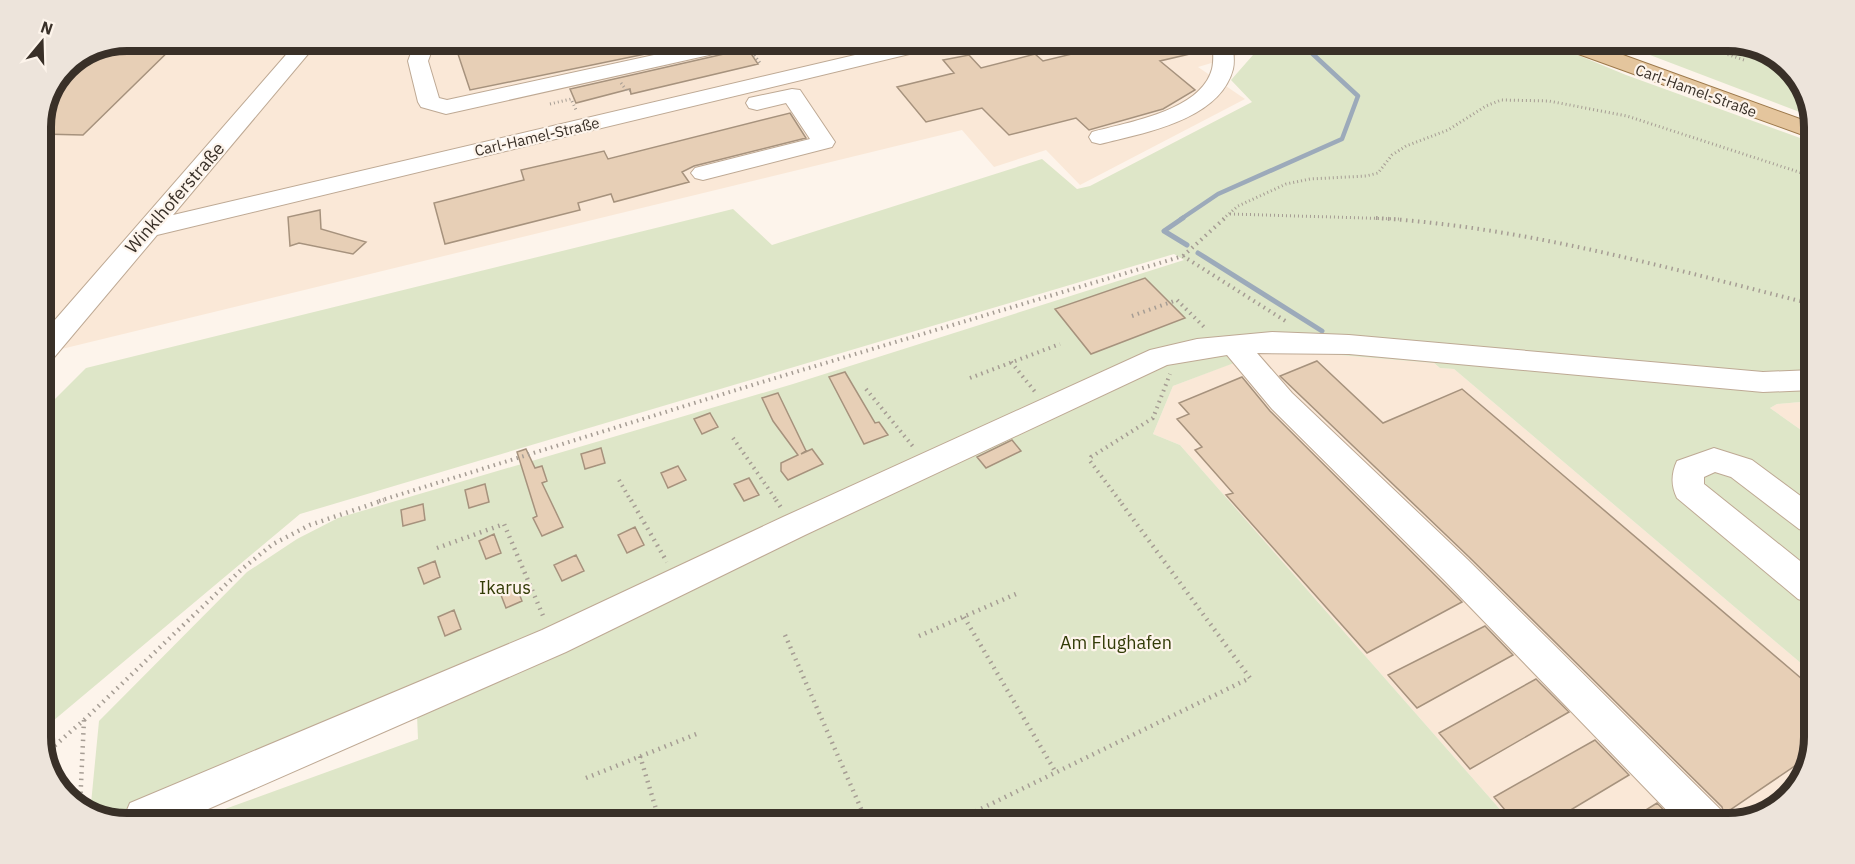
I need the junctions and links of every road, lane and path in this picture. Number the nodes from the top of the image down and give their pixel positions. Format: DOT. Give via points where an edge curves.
graph roads {
  1 [pos="300,51"];
  2 [pos="422,51"];
  3 [pos="706,51"];
  4 [pos="868,51"];
  5 [pos="1224,51"];
  6 [pos="1592,51"];
  7 [pos="1722,51"];
  8 [pos="1744,60"];
  9 [pos="751,95"];
  10 [pos="550,104"];
  11 [pos="576,109"];
  12 [pos="1804,128"];
  13 [pos="1100,137"];
  14 [pos="703,173"];
  15 [pos="1804,174"];
  16 [pos="1230,214"];
  17 [pos="148,229"];
  18 [pos="1184,256"];
  19 [pos="1804,302"];
  20 [pos="1132,316"];
  21 [pos="54,323"];
  22 [pos="1317,343"];
  23 [pos="1060,344"];
  24 [pos="1226,345"];
  25 [pos="1179,352"];
  26 [pos="1011,362"];
  27 [pos="970,378"];
  28 [pos="1804,380"];
  29 [pos="866,389"];
  30 [pos="1049,410"];
  31 [pos="733,438"];
  32 [pos="927,464"];
  33 [pos="619,480"];
  34 [pos="1804,515"];
  35 [pos="794,526"];
  36 [pos="437,548"];
  37 [pos="678,582"];
  38 [pos="1804,584"];
  39 [pos="1016,594"];
  40 [pos="964,617"];
  41 [pos="785,635"];
  42 [pos="919,636"];
  43 [pos="554,641"];
  44 [pos="84,720"];
  45 [pos="699,733"];
  46 [pos="52,748"];
  47 [pos="640,756"];
  48 [pos="1055,771"];
  49 [pos="586,777"];
  50 [pos="80,797"];
  51 [pos="153,813"];
  52 [pos="657,813"];
  53 [pos="863,813"];
  54 [pos="972,813"];
  55 [pos="1696,813"];
  1 -- 17 [label="street, Winklhoferstraße"];
  2 -- 3 [label="street" via="418,61 429,102 439,106 591,82"];
  4 -- 9 [label="street"];
  5 -- 13 [label="street" via="1220,82 1203,100 1185,111"];
  6 -- 12 [label="main road, Carl-Hamel-Straße"];
  7 -- 8 [label="path"];
  9 -- 14 [label="street" via="792,95 824,142"];
  9 -- 17 [label="street" via="388,194 384,173"];
  10 -- 11 [label="path" via="571,99"];
  15 -- 16 [label="path" via="1627,116 1549,101 1512,100 1486,106 1448,130 1406,146 1378,172 1286,184 1238,206"];
  16 -- 18 [label="path"];
  16 -- 19 [label="path" via="1452,224 1651,263"];
  17 -- 21 [label="street, Winklhoferstraße"];
  18 -- 22 [label="path"];
  18 -- 44 [label="path" via="751,386 310,525 273,544 242,569"];
  20 -- 24 [label="path" via="1177,300"];
  22 -- 24 [label="street"];
  22 -- 28 [label="street" via="1763,382"];
  23 -- 26 [label="path"];
  24 -- 25 [label="street"];
  24 -- 55 [label="street"];
  25 -- 30 [label="street" via="1160,357"];
  25 -- 48 [label="path" via="1153,418 1090,461 1250,678"];
  26 -- 27 [label="path"];
  26 -- 30 [label="path"];
  29 -- 32 [label="path"];
  30 -- 32 [label="street"];
  31 -- 35 [label="path"];
  32 -- 35 [label="street"];
  33 -- 37 [label="path"];
  34 -- 38 [label="street" via="1741,468 1714,460 1688,470 1688,489"];
  35 -- 37 [label="street"];
  36 -- 43 [label="path" via="504,524"];
  37 -- 43 [label="street"];
  39 -- 40 [label="path"];
  40 -- 42 [label="path"];
  40 -- 48 [label="path"];
  41 -- 53 [label="path"];
  43 -- 51 [label="street"];
  44 -- 46 [label="path"];
  44 -- 50 [label="path"];
  45 -- 47 [label="path"];
  47 -- 49 [label="path"];
  47 -- 52 [label="path"];
  48 -- 54 [label="path"];
}
